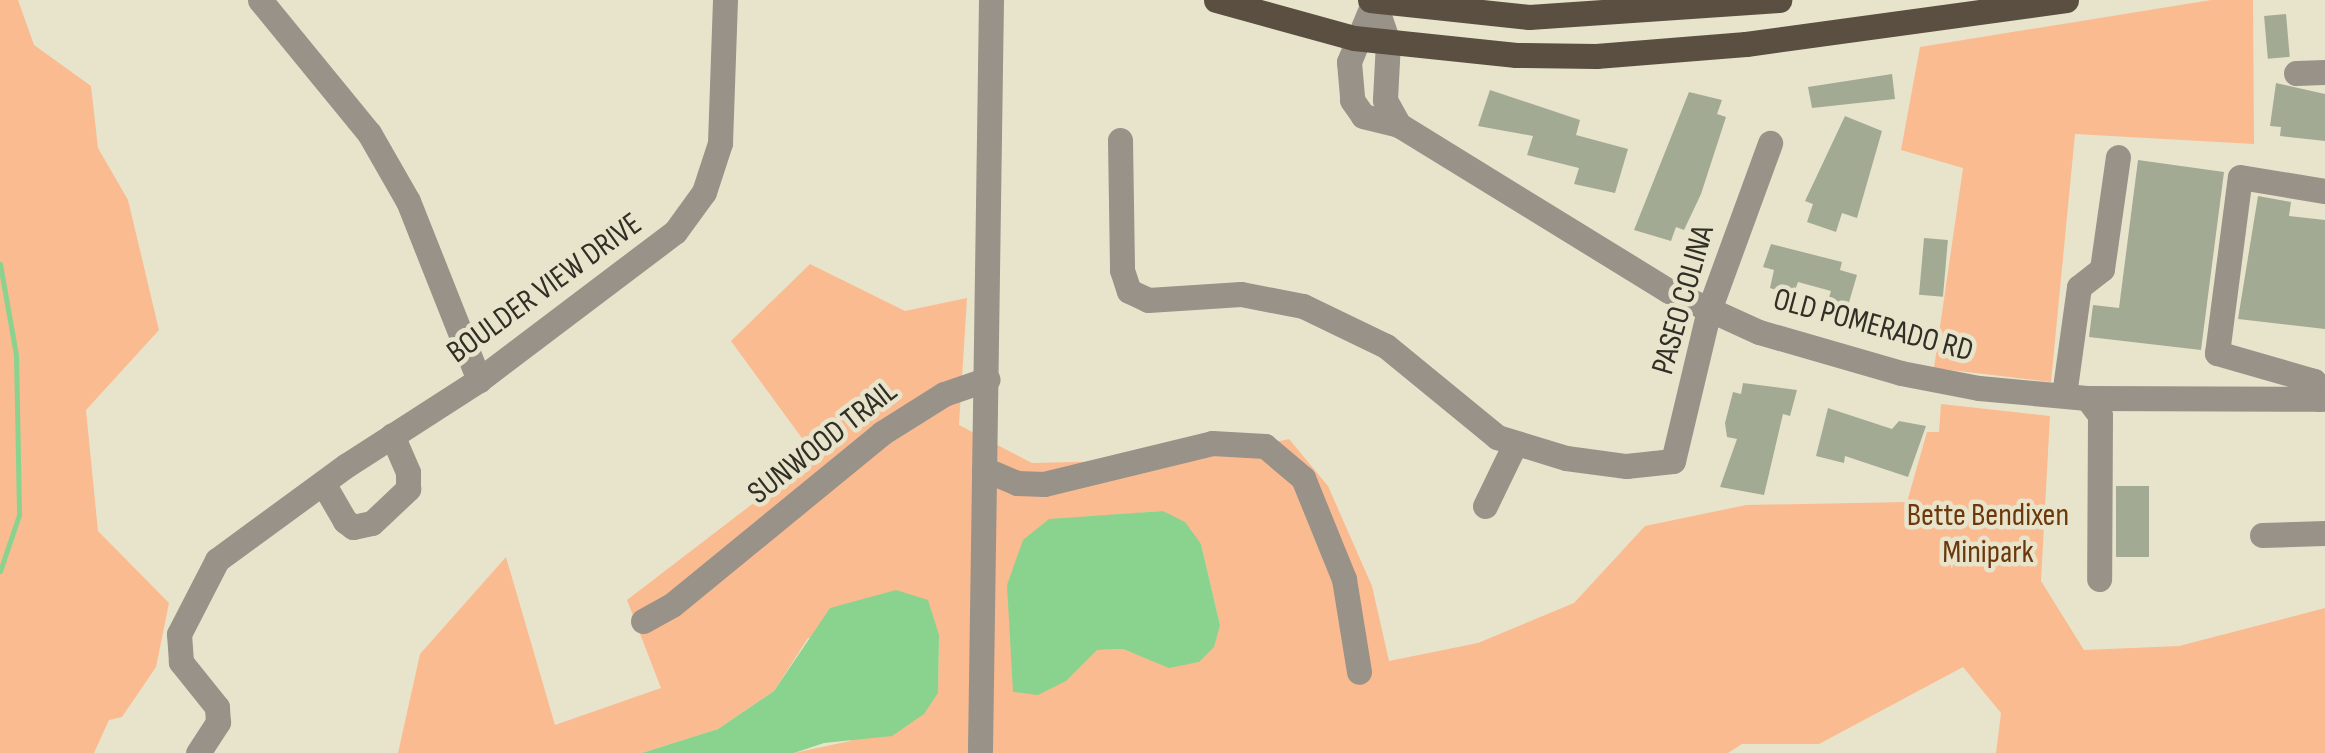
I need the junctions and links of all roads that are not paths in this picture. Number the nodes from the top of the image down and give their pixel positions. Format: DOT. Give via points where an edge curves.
graph roads {
  1 [pos="260,0"];
  2 [pos="725,0"];
  3 [pos="991,0"];
  4 [pos="1216,0"];
  5 [pos="1372,0"];
  6 [pos="1778,0"];
  7 [pos="2066,0"];
  8 [pos="1354,38"];
  9 [pos="1388,42"];
  10 [pos="2325,72"];
  11 [pos="2296,73"];
  12 [pos="1399,126"];
  13 [pos="1120,140"];
  14 [pos="1770,143"];
  15 [pos="2118,157"];
  16 [pos="2325,191"];
  17 [pos="1709,310"];
  18 [pos="988,379"];
  19 [pos="479,380"];
  20 [pos="2076,397"];
  21 [pos="2322,399"];
  22 [pos="396,433"];
  23 [pos="1514,446"];
  24 [pos="984,469"];
  25 [pos="323,482"];
  26 [pos="1485,506"];
  27 [pos="2325,533"];
  28 [pos="2262,535"];
  29 [pos="2099,580"];
  30 [pos="643,621"];
  31 [pos="1359,672"];
  32 [pos="980,750"];
  33 [pos="198,753"];
  1 -- 19 [label="street" via="336,88 408,201"];
  2 -- 19 [label="street, BOULDER VIEW DRIVE" via="724,115 704,192 675,232 636,267"];
  3 -- 18 [label="street"];
  4 -- 8 [label="main road"];
  5 -- 6 [label="main road" via="1529,17"];
  5 -- 8 [label="street, OLD POMERADO RD"];
  5 -- 9 [label="street"];
  7 -- 9 [label="main road" via="1746,44 1596,56"];
  8 -- 9 [label="main road"];
  8 -- 12 [label="street, OLD POMERADO RD" via="1352,100 1363,116"];
  9 -- 12 [label="street" via="1385,100"];
  10 -- 11 [label="street"];
  12 -- 17 [label="street, OLD POMERADO RD"];
  13 -- 23 [label="street" via="1122,270 1129,291 1160,300 1251,294 1325,314 1386,346 1433,390"];
  14 -- 17 [label="street, PASEO COLINA"];
  15 -- 20 [label="street" via="2102,269 2079,287"];
  16 -- 21 [label="street" via="2240,177 2218,353 2314,380"];
  17 -- 20 [label="street, OLD POMERADO RD" via="1790,344 1900,374"];
  17 -- 23 [label="street, PASEO COLINA" via="1673,461 1592,464"];
  18 -- 24 [label="street"];
  18 -- 30 [label="street, SUNWOOD TRAIL" via="944,394 882,433 672,605"];
  19 -- 22 [label="street, BOULDER VIEW DRIVE"];
  20 -- 21 [label="street, OLD POMERADO RD"];
  20 -- 29 [label="street" via="2100,415"];
  22 -- 25 [label="street, BOULDER VIEW DRIVE"];
  22 -- 25 [label="street" via="408,489 372,523 353,527 344,521"];
  23 -- 26 [label="street"];
  24 -- 31 [label="street" via="1044,484 1212,443 1265,446 1303,478 1344,579"];
  24 -- 32 [label="street"];
  25 -- 33 [label="street, BOULDER VIEW DRIVE" via="217,560 189,607 180,634 182,662 218,708 218,722"];
  27 -- 28 [label="street"];
}
